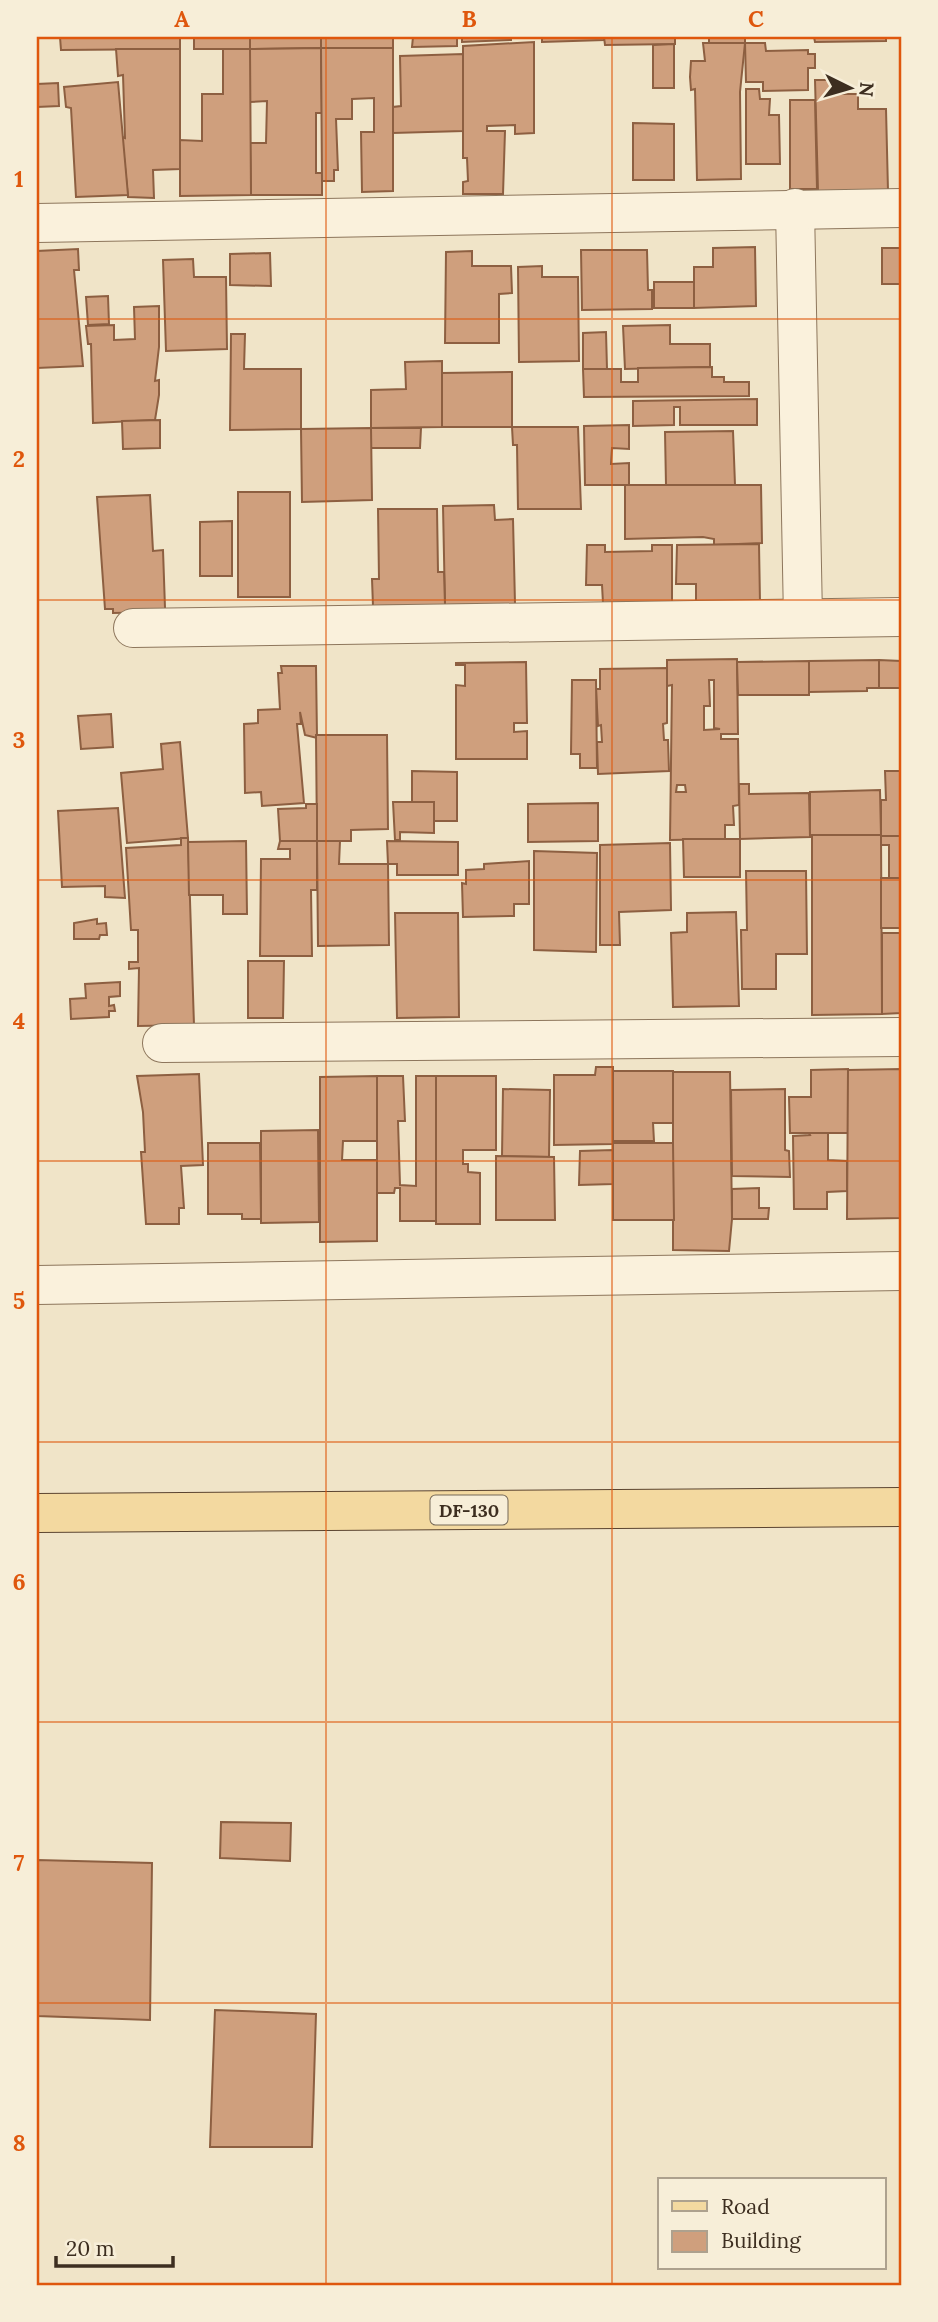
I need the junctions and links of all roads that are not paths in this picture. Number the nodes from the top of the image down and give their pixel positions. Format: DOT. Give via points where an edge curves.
graph roads {
  1 [pos="795,208"];
  2 [pos="901,208"];
  3 [pos="37,223"];
  4 [pos="901,617"];
  5 [pos="803,618"];
  6 [pos="133,628"];
  7 [pos="901,1037"];
  8 [pos="162,1043"];
  9 [pos="901,1271"];
  10 [pos="37,1284"];
  11 [pos="901,1507"];
  12 [pos="37,1513"];
  1 -- 2 [label="street"];
  1 -- 3 [label="street"];
  1 -- 5 [label="street"];
  4 -- 5 [label="street"];
  5 -- 6 [label="street"];
  7 -- 8 [label="street"];
  9 -- 10 [label="street"];
  11 -- 12 [label="main road, DF-130"];
}
